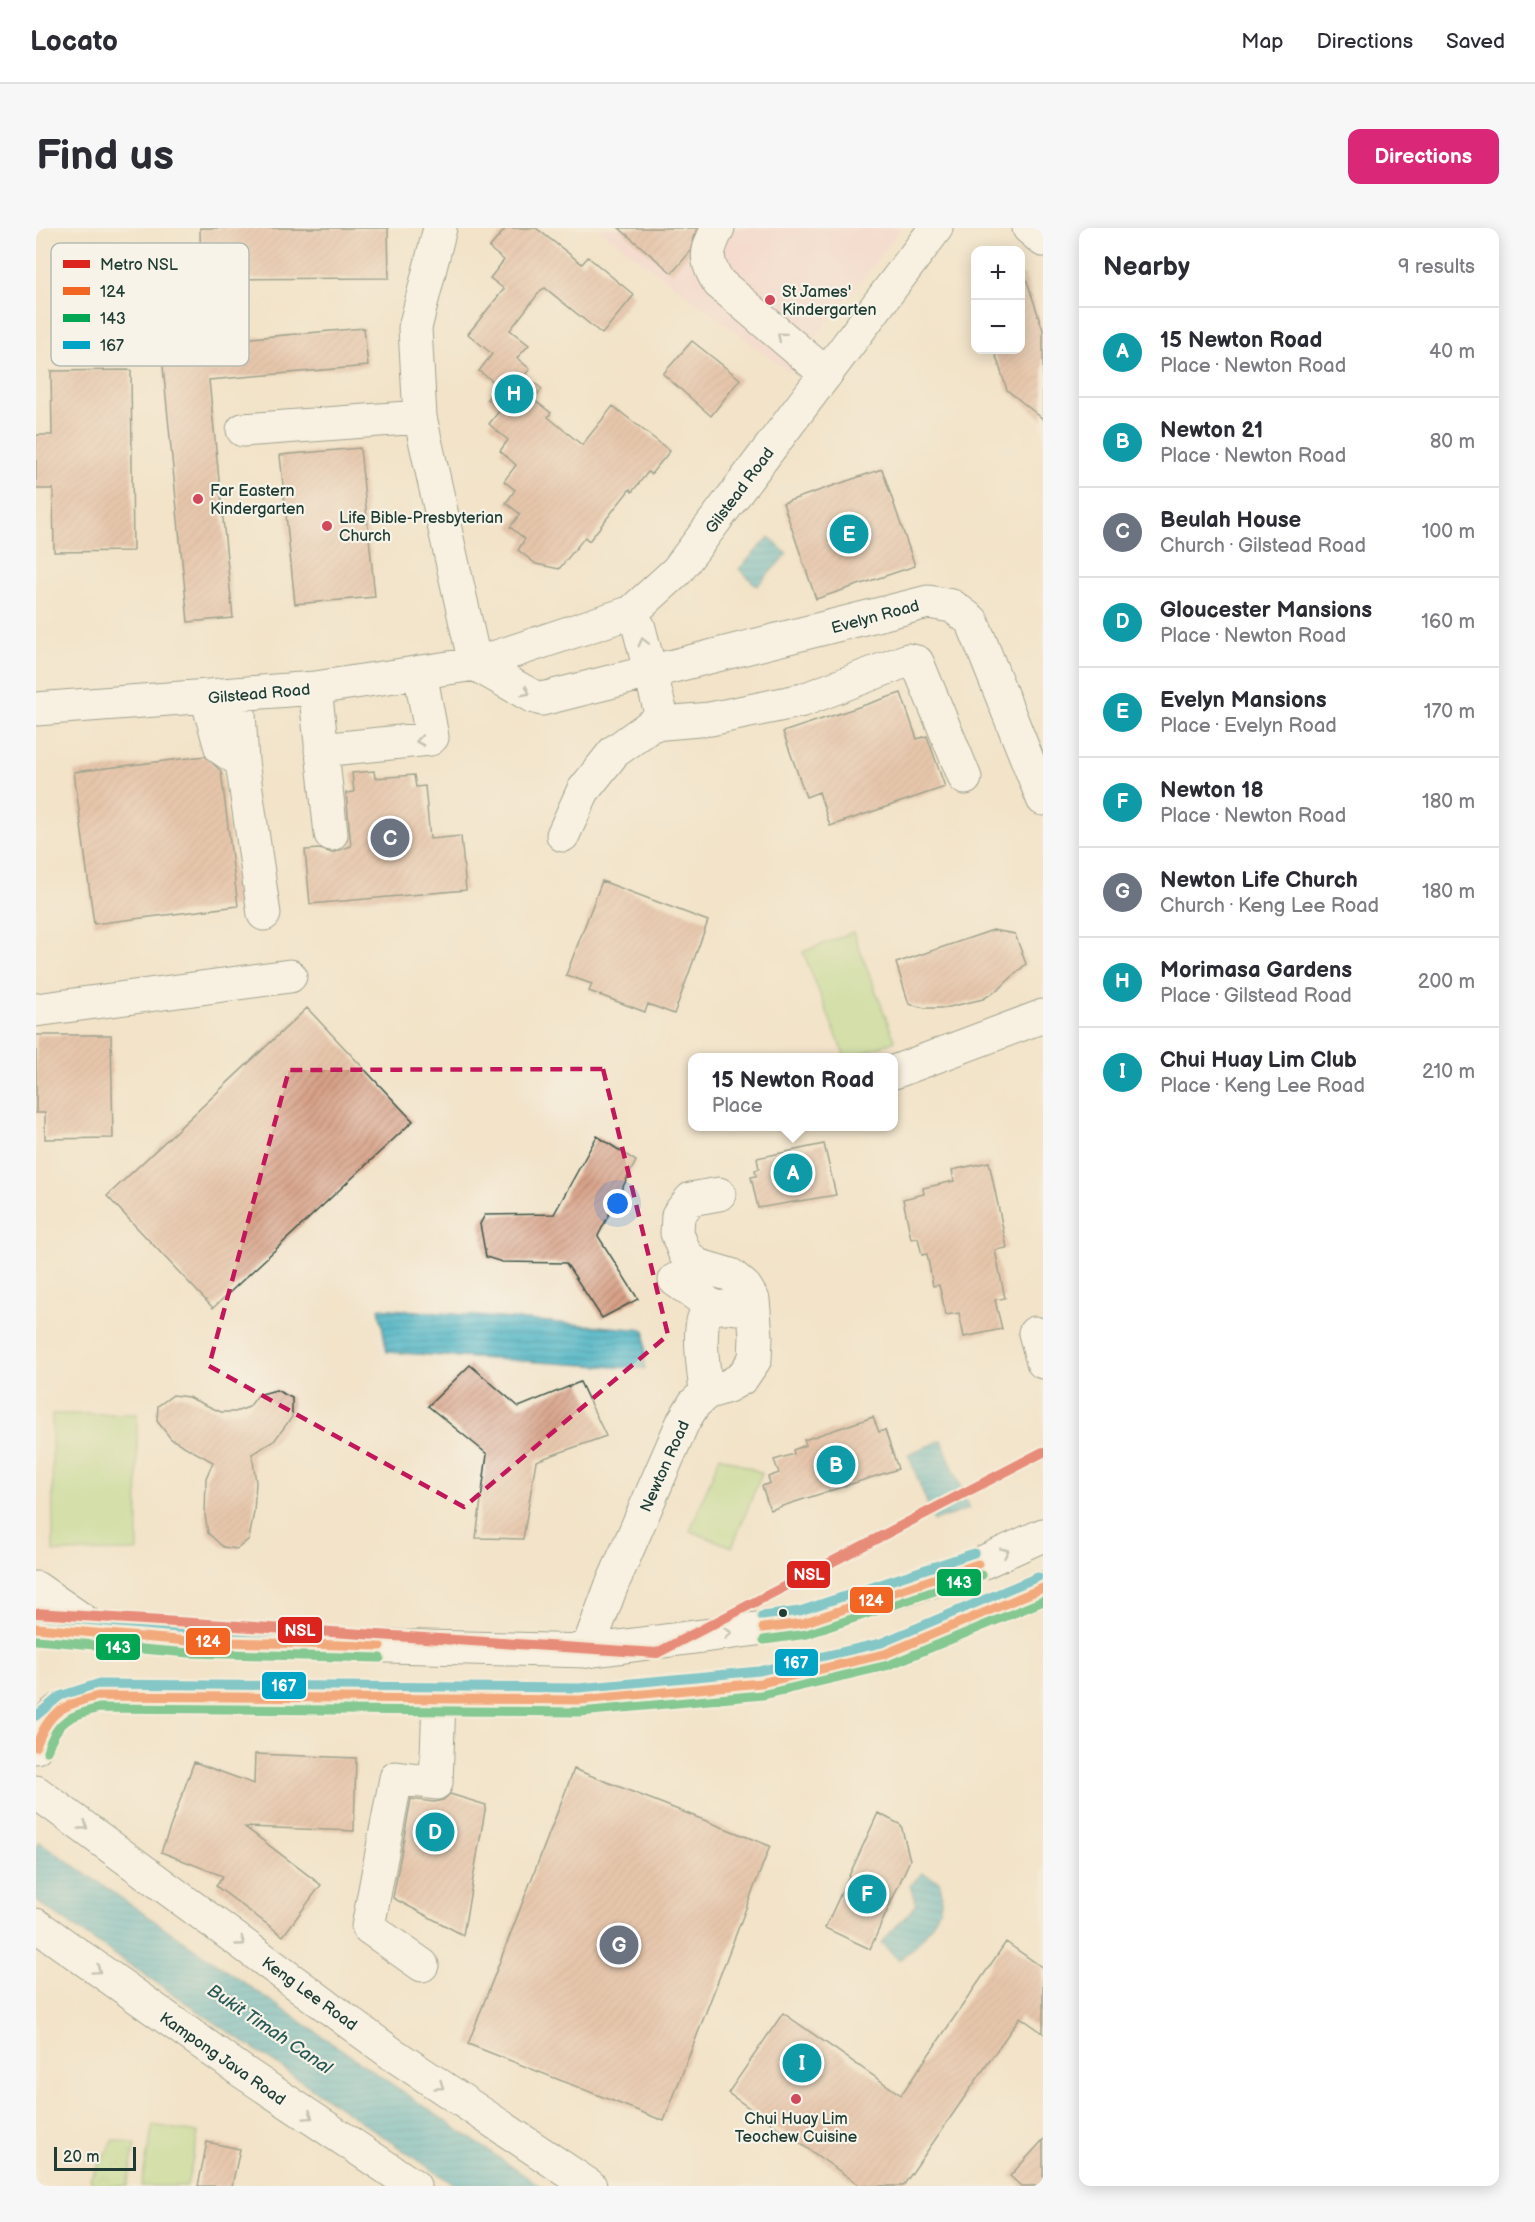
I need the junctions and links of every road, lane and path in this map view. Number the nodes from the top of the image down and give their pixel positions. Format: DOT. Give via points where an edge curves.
graph roads {
  1 [pos="440,228"];
  2 [pos="718,228"];
  3 [pos="936,228"];
  4 [pos="1029,228"];
  5 [pos="1043,240"];
  6 [pos="826,374"];
  7 [pos="420,417"];
  8 [pos="243,430"];
  9 [pos="632,612"];
  10 [pos="475,664"];
  11 [pos="420,672"];
  12 [pos="645,674"];
  13 [pos="315,688"];
  14 [pos="223,697"];
  15 [pos="38,711"];
  16 [pos="658,723"];
  17 [pos="321,750"];
  18 [pos="965,778"];
  19 [pos="1043,799"];
  20 [pos="331,834"];
  21 [pos="563,835"];
  22 [pos="264,914"];
  23 [pos="290,976"];
  24 [pos="36,1010"];
  25 [pos="1043,1016"];
  26 [pos="898,1070"];
  27 [pos="719,1194"];
  28 [pos="670,1289"];
  29 [pos="754,1310"];
  30 [pos="708,1314"];
  31 [pos="706,1393"];
  32 [pos="1043,1535"];
  33 [pos="36,1588"];
  34 [pos="1043,1588"];
  35 [pos="36,1628"];
  36 [pos="101,1633"];
  37 [pos="587,1651"];
  38 [pos="439,1699"];
  39 [pos="37,1737"];
  40 [pos="36,1792"];
  41 [pos="36,1925"];
  42 [pos="422,1965"];
  43 [pos="414,2186"];
  44 [pos="590,2186"];
  1 -- 7 [label="main road" via="415,328"];
  6 -- 2 [label="main road, one-way" via="719,283 708,267 710,243"];
  3 -- 6 [label="main road, Gilstead Road"];
  4 -- 5 [label="main road"];
  6 -- 9 [label="main road, Gilstead Road" via="677,571"];
  7 -- 8 [label="main road"];
  7 -- 10 [label="main road"];
  9 -- 10 [label="main road, Gilstead Road"];
  12 -- 9 [label="main road, one-way" via="639,628"];
  10 -- 11 [label="main road, Gilstead Road"];
  10 -- 12 [label="main road, one-way" via="542,699"];
  11 -- 13 [label="main road, Gilstead Road"];
  11 -- 17 [label="main road, one-way" via="430,739"];
  12 -- 16 [label="main road"];
  12 -- 19 [label="main road, Evelyn Road" via="928,602 952,606 972,621"];
  13 -- 14 [label="main road, Gilstead Road"];
  13 -- 17 [label="main road"];
  14 -- 15 [label="main road, Gilstead Road"];
  14 -- 22 [label="main road" via="221,748 242,762"];
  16 -- 18 [label="main road" via="710,719 803,700 913,661 917,662"];
  16 -- 21 [label="main road" via="614,752 583,791"];
  17 -- 20 [label="main road"];
  23 -- 24 [label="main road"];
  25 -- 26 [label="main road"];
  27 -- 29 [label="main road, Newton Road" via="691,1199 678,1215 677,1233 685,1254 697,1265 731,1275 745,1287"];
  28 -- 30 [label="main road"];
  29 -- 30 [label="main road"];
  29 -- 31 [label="main road, Newton Road" via="755,1359 742,1377"];
  30 -- 31 [label="main road"];
  31 -- 37 [label="main road, Newton Road" via="683,1422"];
  37 -- 32 [label="main road, one-way" via="803,1623 966,1570"];
  33 -- 36 [label="main road"];
  34 -- 38 [label="main road" via="885,1654 761,1683 580,1700"];
  35 -- 36 [label="main road"];
  36 -- 37 [label="main road" via="189,1641"];
  38 -- 39 [label="main road" via="98,1696 63,1705"];
  38 -- 42 [label="main road" via="436,1783 396,1778 368,1927"];
  40 -- 44 [label="main road, Keng Lee Road, one-way" via="391,2053"];
  41 -- 43 [label="main road, Kampong Java Road, one-way" via="243,2072"];
}
